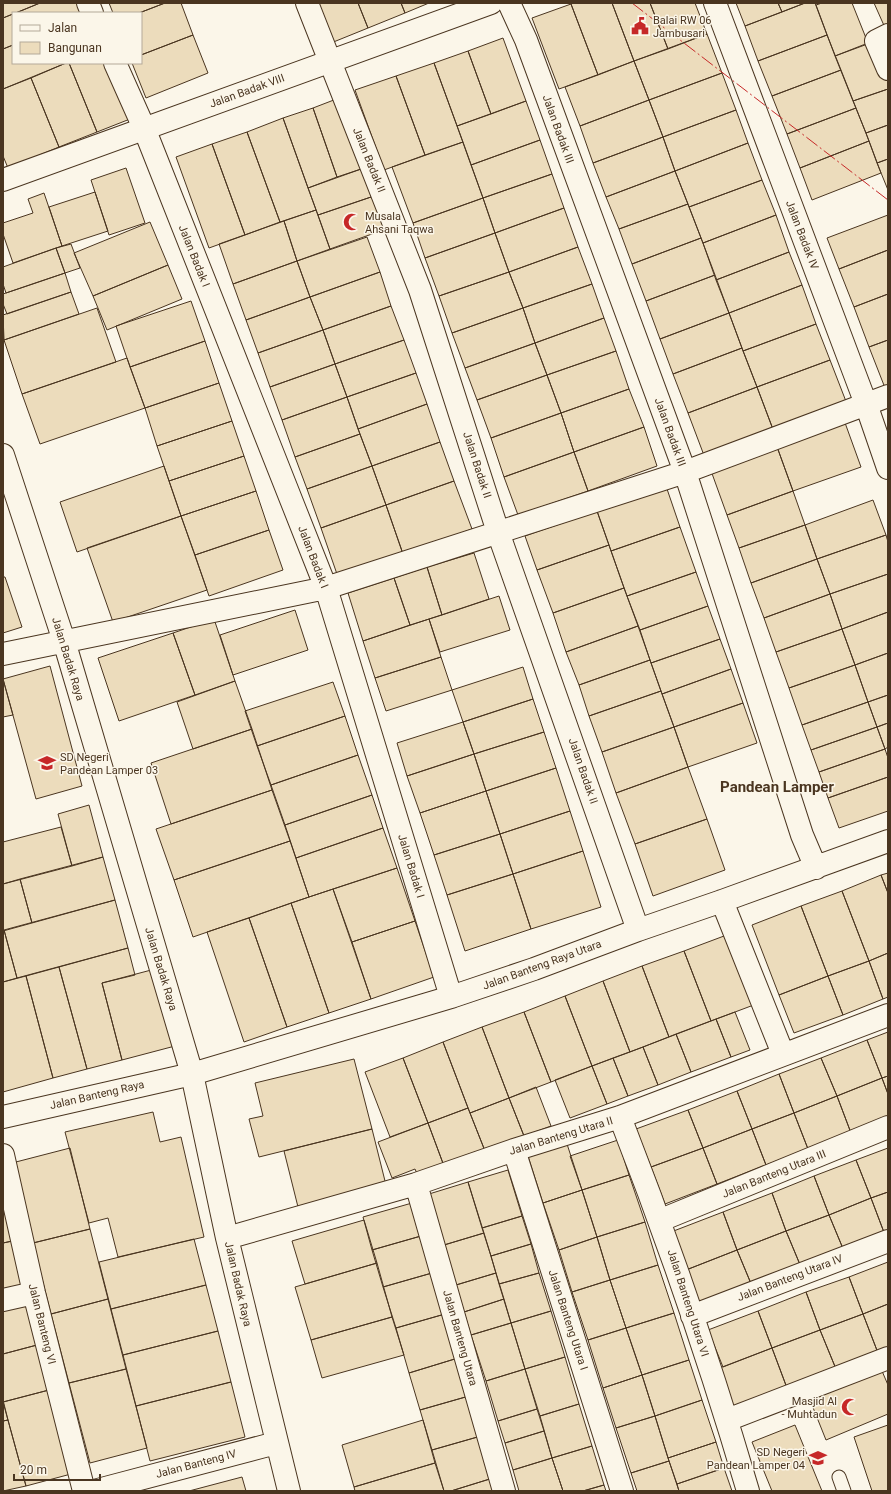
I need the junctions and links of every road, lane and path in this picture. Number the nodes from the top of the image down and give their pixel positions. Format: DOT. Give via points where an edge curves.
graph roads {
  1 [pos="307,3"];
  2 [pos="491,3"];
  3 [pos="509,3"];
  4 [pos="715,3"];
  5 [pos="882,38"];
  6 [pos="330,61"];
  7 [pos="114,64"];
  8 [pos="888,70"];
  9 [pos="144,128"];
  10 [pos="3,180"];
  11 [pos="888,396"];
  12 [pos="866,404"];
  13 [pos="3,455"];
  14 [pos="888,468"];
  15 [pos="685,472"];
  16 [pos="498,532"];
  17 [pos="326,588"];
  18 [pos="64,641"];
  19 [pos="3,654"];
  20 [pos="888,841"];
  21 [pos="816,868"];
  22 [pos="722,902"];
  23 [pos="638,930"];
  24 [pos="451,997"];
  25 [pos="888,1015"];
  26 [pos="783,1054"];
  27 [pos="192,1074"];
  28 [pos="3,1117"];
  29 [pos="620,1117"];
  30 [pos="888,1128"];
  31 [pos="514,1150"];
  32 [pos="3,1155"];
  33 [pos="416,1184"];
  34 [pos="661,1220"];
  35 [pos="227,1238"];
  36 [pos="888,1240"];
  37 [pos="34,1294"];
  38 [pos="3,1300"];
  39 [pos="692,1316"];
  40 [pos="888,1358"];
  41 [pos="727,1420"];
  42 [pos="276,1443"];
  43 [pos="839,1477"];
  44 [pos="84,1491"];
  45 [pos="94,1491"];
  46 [pos="289,1491"];
  47 [pos="504,1491"];
  48 [pos="622,1491"];
  49 [pos="748,1491"];
  50 [pos="844,1491"];
  1 -- 6 [label="street, Jalan Badak II"];
  2 -- 6 [label="street, Jalan Badak VIII"];
  3 -- 15 [label="street, Jalan Badak III" via="526,40"];
  4 -- 12 [label="street, Jalan Badak IV"];
  5 -- 8 [label="street"];
  6 -- 9 [label="street, Jalan Badak VIII"];
  6 -- 16 [label="street, Jalan Badak II" via="420,290"];
  7 -- 9 [label="street, Jalan Badak I"];
  9 -- 10 [label="street, Jalan Badak VIII"];
  9 -- 17 [label="street, Jalan Badak I"];
  11 -- 12 [label="street"];
  12 -- 14 [label="street, Jalan Badak IV"];
  12 -- 15 [label="street"];
  13 -- 18 [label="street, Jalan Badak Raya"];
  15 -- 16 [label="street"];
  15 -- 21 [label="street, Jalan Badak III" via="802,835"];
  16 -- 17 [label="street"];
  16 -- 23 [label="street, Jalan Badak II"];
  17 -- 18 [label="street"];
  17 -- 24 [label="street, Jalan Badak I"];
  18 -- 19 [label="street"];
  18 -- 27 [label="street, Jalan Badak Raya"];
  20 -- 21 [label="street, Jalan Banteng Raya Utara"];
  21 -- 22 [label="street, Jalan Banteng Raya Utara"];
  22 -- 23 [label="street, Jalan Banteng Raya Utara"];
  22 -- 26 [label="street"];
  23 -- 24 [label="street, Jalan Banteng Raya Utara"];
  24 -- 27 [label="street, Jalan Banteng Raya Utara"];
  25 -- 26 [label="street, Jalan Banteng Utara II"];
  26 -- 29 [label="street, Jalan Banteng Utara II"];
  27 -- 28 [label="street, Jalan Banteng Raya"];
  27 -- 35 [label="street, Jalan Badak Raya"];
  29 -- 31 [label="street, Jalan Banteng Utara II"];
  29 -- 34 [label="street, Jalan Banteng Utara VI"];
  30 -- 34 [label="street, Jalan Banteng Utara III"];
  31 -- 33 [label="street, Jalan Banteng Utara II"];
  31 -- 48 [label="street, Jalan Banteng Utara I"];
  32 -- 37 [label="street, Jalan Banteng VI"];
  33 -- 35 [label="street, Jalan Banteng Utara II"];
  33 -- 47 [label="street, Jalan Banteng Utara"];
  34 -- 39 [label="street, Jalan Banteng Utara VI"];
  35 -- 42 [label="street, Jalan Badak Raya"];
  36 -- 39 [label="street, Jalan Banteng Utara IV"];
  37 -- 38 [label="street"];
  37 -- 44 [label="street, Jalan Banteng VI"];
  39 -- 41 [label="street, Jalan Banteng Utara VI"];
  40 -- 41 [label="street"];
  41 -- 49 [label="street, Jalan Banteng Utara VI"];
  42 -- 45 [label="street, Jalan Banteng IV"];
  42 -- 46 [label="street, Jalan Badak Raya"];
  43 -- 50 [label="lane"];
}
